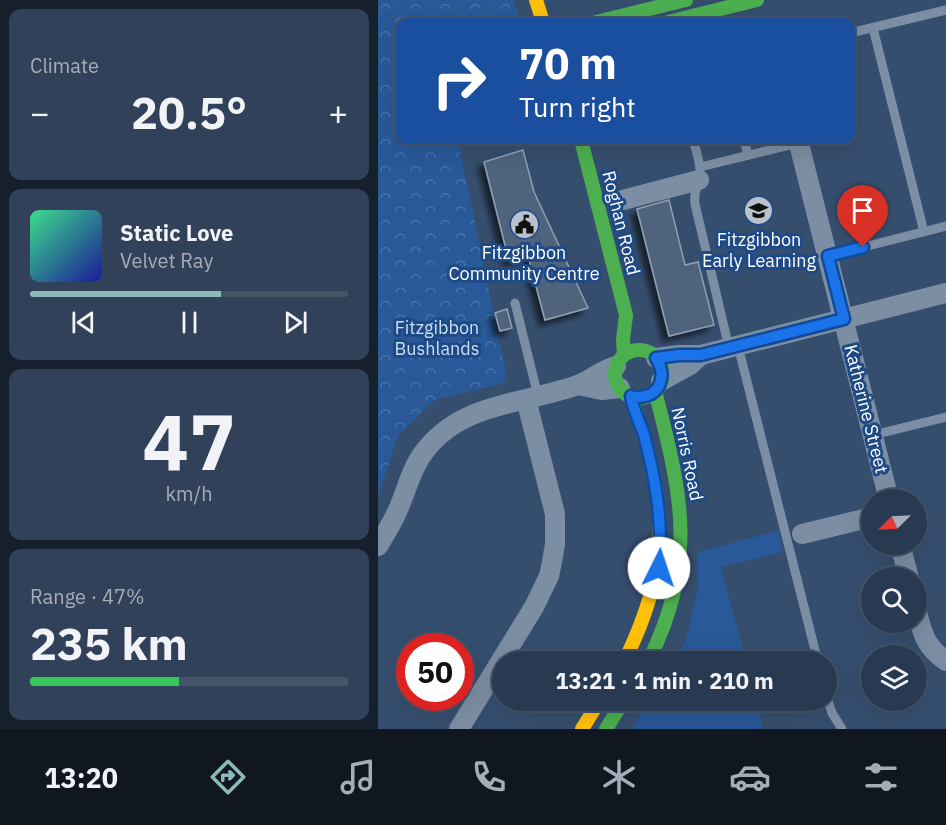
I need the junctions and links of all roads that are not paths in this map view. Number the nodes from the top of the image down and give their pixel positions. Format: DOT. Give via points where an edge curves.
graph roads {
  1 [pos="536,0"];
  2 [pos="686,0"];
  3 [pos="757,0"];
  4 [pos="946,10"];
  5 [pos="542,18"];
  6 [pos="612,18"];
  7 [pos="684,18"];
  8 [pos="873,28"];
  9 [pos="855,32"];
  10 [pos="582,144"];
  11 [pos="694,144"];
  12 [pos="745,144"];
  13 [pos="788,144"];
  14 [pos="800,144"];
  15 [pos="748,155"];
  16 [pos="700,174"];
  17 [pos="623,200"];
  18 [pos="946,226"];
  19 [pos="924,232"];
  20 [pos="828,256"];
  21 [pos="946,293"];
  22 [pos="515,303"];
  23 [pos="626,315"];
  24 [pos="844,319"];
  25 [pos="645,345"];
  26 [pos="733,347"];
  27 [pos="701,355"];
  28 [pos="620,361"];
  29 [pos="578,386"];
  30 [pos="658,386"];
  31 [pos="625,392"];
  32 [pos="532,397"];
  33 [pos="946,417"];
  34 [pos="873,435"];
  35 [pos="886,489"];
  36 [pos="861,519"];
  37 [pos="795,536"];
  38 [pos="378,546"];
  39 [pos="924,633"];
  40 [pos="629,651"];
  41 [pos="653,651"];
  42 [pos="816,651"];
  43 [pos="946,661"];
  44 [pos="593,711"];
  45 [pos="617,711"];
  46 [pos="831,711"];
  47 [pos="459,729"];
  48 [pos="582,729"];
  49 [pos="606,729"];
  50 [pos="842,729"];
  1 -- 5 [label="main road"];
  2 -- 6 [label="main road"];
  3 -- 7 [label="main road"];
  4 -- 8 [label="lane"];
  8 -- 9 [label="lane"];
  8 -- 19 [label="lane"];
  10 -- 23 [label="main road, Roghan Road"];
  11 -- 16 [label="lane"];
  12 -- 15 [label="lane"];
  13 -- 15 [label="lane"];
  14 -- 20 [label="street, Katherine Street"];
  15 -- 16 [label="lane"];
  16 -- 17 [label="street"];
  16 -- 26 [label="lane" via="695,204"];
  18 -- 19 [label="lane"];
  19 -- 20 [label="lane"];
  20 -- 24 [label="street, Katherine Street"];
  21 -- 24 [label="street"];
  22 -- 32 [label="lane"];
  23 -- 25 [label="main road, Roghan Road"];
  23 -- 28 [label="main road, Roghan Road"];
  24 -- 26 [label="street"];
  24 -- 34 [label="street, Katherine Street"];
  25 -- 27 [label="street" via="679,355"];
  25 -- 28 [label="main road" via="630,351"];
  25 -- 30 [label="main road" via="661,365"];
  26 -- 27 [label="street"];
  26 -- 37 [label="lane"];
  27 -- 30 [label="street"];
  28 -- 29 [label="street"];
  28 -- 31 [label="main road" via="616,381"];
  29 -- 31 [label="street"];
  29 -- 32 [label="street"];
  30 -- 31 [label="main road" via="644,397"];
  30 -- 41 [label="main road, Norris Road" via="678,487 681,556 673,603"];
  31 -- 40 [label="main road, Norris Road" via="643,432 658,496 661,543 648,613"];
  32 -- 38 [label="street" via="465,417 432,441 418,461 396,515"];
  32 -- 47 [label="street" via="555,514 549,576"];
  33 -- 34 [label="lane"];
  34 -- 35 [label="street, Katherine Street"];
  36 -- 37 [label="street"];
  37 -- 42 [label="lane"];
  39 -- 43 [label="street" via="930,648"];
  44 -- 48 [label="main road"];
  45 -- 49 [label="main road"];
  46 -- 50 [label="lane"];
}
